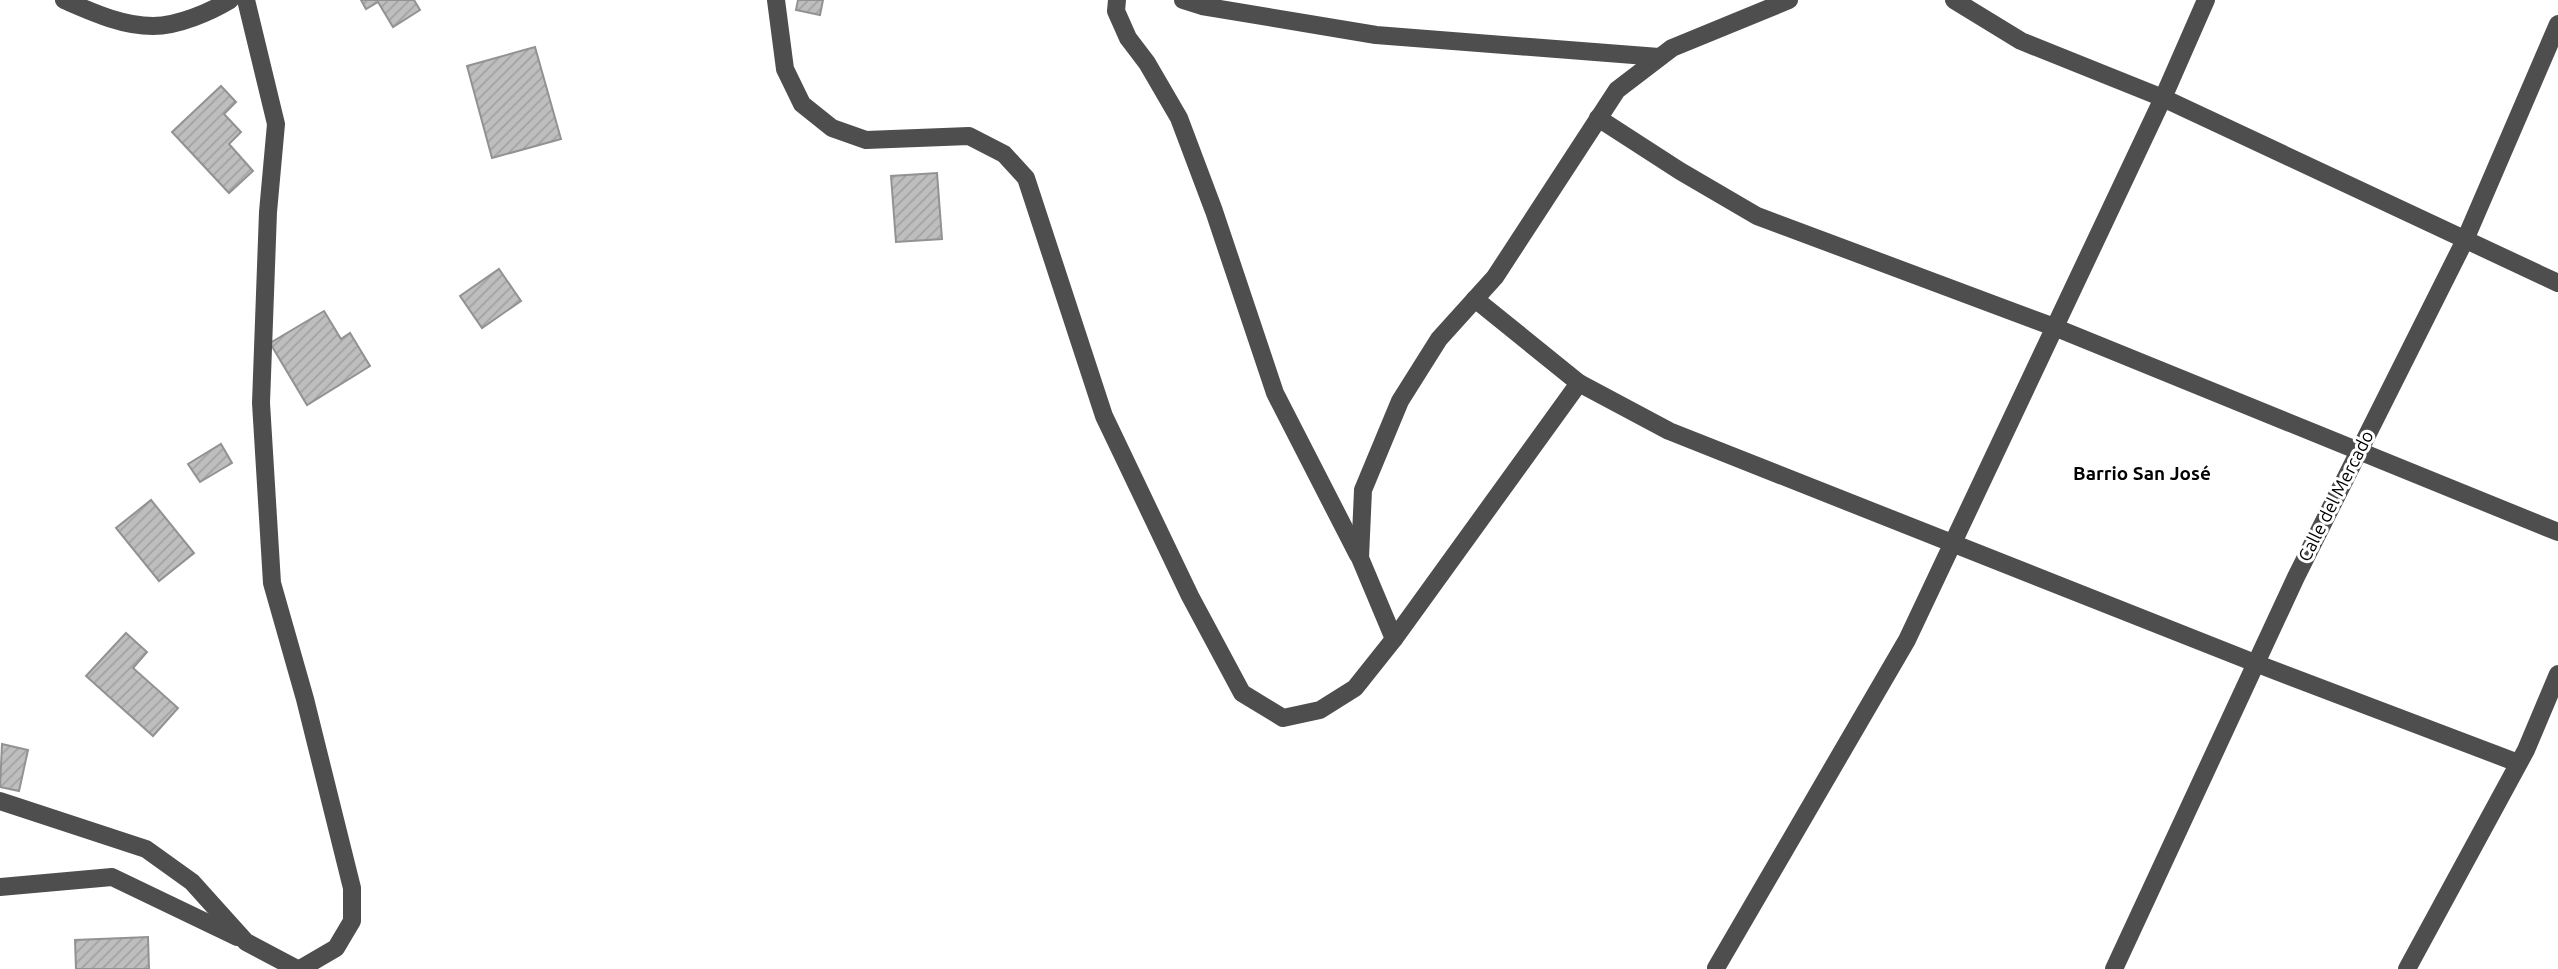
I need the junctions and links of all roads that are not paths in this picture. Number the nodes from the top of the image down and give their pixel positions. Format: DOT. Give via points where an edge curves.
graph roads {
  1 [pos="64,0"];
  2 [pos="230,0"];
  3 [pos="246,0"];
  4 [pos="776,0"];
  5 [pos="1117,0"];
  6 [pos="1183,0"];
  7 [pos="1790,0"];
  8 [pos="1954,0"];
  9 [pos="2206,0"];
  10 [pos="2558,24"];
  11 [pos="1659,58"];
  12 [pos="2163,98"];
  13 [pos="1598,118"];
  14 [pos="2465,240"];
  15 [pos="2558,284"];
  16 [pos="1475,299"];
  17 [pos="2054,327"];
  18 [pos="1580,383"];
  19 [pos="2359,452"];
  20 [pos="2558,532"];
  21 [pos="1952,544"];
  22 [pos="1360,558"];
  23 [pos="1394,639"];
  24 [pos="2255,663"];
  25 [pos="2558,674"];
  26 [pos="2518,763"];
  27 [pos="0,802"];
  28 [pos="0,887"];
  29 [pos="246,942"];
  30 [pos="1716,968"];
  31 [pos="298,969"];
  32 [pos="2114,969"];
  33 [pos="2407,969"];
  1 -- 2 [label="street" via="103,17 154,26 205,15"];
  3 -- 31 [label="street" via="276,124 261,403 272,583 352,888 352,921 336,948"];
  4 -- 23 [label="street" via="785,69 803,104 832,128 866,140 969,136 1004,154 1027,178 1104,416 1242,693 1283,718 1320,710 1355,688"];
  5 -- 22 [label="street" via="1116,11 1128,38 1179,118 1275,393"];
  6 -- 11 [label="street" via="1376,35"];
  7 -- 11 [label="street" via="1671,48"];
  8 -- 12 [label="street" via="2021,41"];
  9 -- 12 [label="street"];
  10 -- 14 [label="street, Calle del Mercado"];
  11 -- 13 [label="street" via="1617,90"];
  12 -- 14 [label="street"];
  12 -- 17 [label="street"];
  13 -- 16 [label="street"];
  13 -- 17 [label="street" via="1757,215"];
  14 -- 15 [label="street"];
  14 -- 19 [label="street, Calle del Mercado"];
  16 -- 18 [label="street"];
  16 -- 22 [label="street" via="1439,339 1400,401 1363,490"];
  17 -- 19 [label="street"];
  17 -- 21 [label="street"];
  18 -- 21 [label="street" via="1669,431"];
  18 -- 23 [label="street"];
  19 -- 20 [label="street"];
  19 -- 24 [label="street, Calle del Mercado"];
  21 -- 24 [label="street"];
  21 -- 30 [label="street" via="1907,640"];
  22 -- 23 [label="street"];
  24 -- 26 [label="street"];
  24 -- 32 [label="street, Calle del Mercado"];
  25 -- 26 [label="street"];
  26 -- 33 [label="street"];
  27 -- 29 [label="street" via="146,849 192,882"];
  28 -- 29 [label="street" via="112,877"];
  29 -- 31 [label="street"];
}
